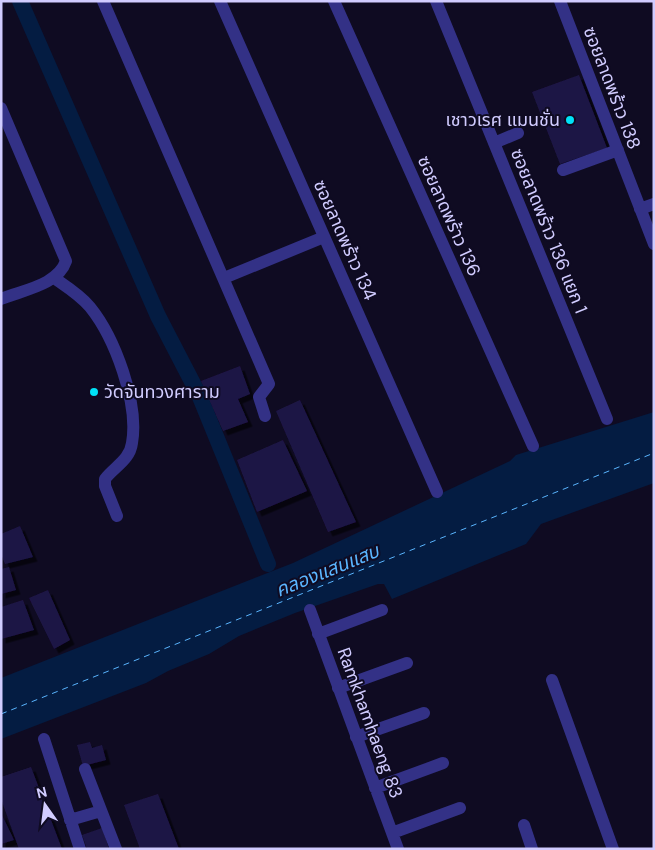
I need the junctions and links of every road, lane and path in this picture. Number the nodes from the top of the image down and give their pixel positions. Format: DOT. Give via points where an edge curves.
graph roads {
  1 [pos="103,1"];
  2 [pos="220,1"];
  3 [pos="334,1"];
  4 [pos="436,1"];
  5 [pos="560,1"];
  6 [pos="1,108"];
  7 [pos="518,133"];
  8 [pos="494,143"];
  9 [pos="618,150"];
  10 [pos="563,170"];
  11 [pos="654,204"];
  12 [pos="640,209"];
  13 [pos="324,237"];
  14 [pos="654,244"];
  15 [pos="54,278"];
  16 [pos="224,278"];
  17 [pos="1,299"];
  18 [pos="265,416"];
  19 [pos="608,419"];
  20 [pos="533,446"];
  21 [pos="437,492"];
  22 [pos="117,516"];
  23 [pos="310,610"];
  24 [pos="382,610"];
  25 [pos="318,634"];
  26 [pos="407,664"];
  27 [pos="552,680"];
  28 [pos="338,688"];
  29 [pos="424,713"];
  30 [pos="356,737"];
  31 [pos="44,739"];
  32 [pos="443,763"];
  33 [pos="85,769"];
  34 [pos="375,788"];
  35 [pos="460,808"];
  36 [pos="101,811"];
  37 [pos="70,820"];
  38 [pos="524,825"];
  39 [pos="392,833"];
  40 [pos="80,849"];
  41 [pos="116,849"];
  42 [pos="398,849"];
  43 [pos="532,849"];
  44 [pos="613,849"];
  1 -- 16 [label="street"];
  2 -- 13 [label="street, ซอยลาดพร้าว 134"];
  3 -- 20 [label="street, ซอยลาดพร้าว 136"];
  4 -- 8 [label="street, ซอยลาดพร้าว 136 แยก 1"];
  5 -- 9 [label="street, ซอยลาดพร้าว 138"];
  6 -- 15 [label="street" via="66,261 63,271"];
  7 -- 8 [label="street"];
  8 -- 19 [label="street, ซอยลาดพร้าว 136 แยก 1"];
  9 -- 10 [label="street"];
  9 -- 12 [label="street, ซอยลาดพร้าว 138"];
  11 -- 12 [label="street"];
  12 -- 14 [label="street, ซอยลาดพร้าว 138"];
  13 -- 16 [label="street"];
  13 -- 21 [label="street, ซอยลาดพร้าว 134"];
  15 -- 17 [label="street"];
  15 -- 22 [label="street" via="77,294 94,314 114,348 128,387 132,444 126,459 105,479"];
  16 -- 18 [label="street" via="269,384 260,397"];
  23 -- 25 [label="street, Ramkhamhaeng 83"];
  24 -- 25 [label="street"];
  25 -- 28 [label="street, Ramkhamhaeng 83"];
  26 -- 28 [label="street"];
  27 -- 44 [label="street"];
  28 -- 30 [label="street, Ramkhamhaeng 83"];
  29 -- 30 [label="street"];
  30 -- 34 [label="street, Ramkhamhaeng 83"];
  31 -- 37 [label="street"];
  32 -- 34 [label="street"];
  33 -- 36 [label="street"];
  34 -- 39 [label="street, Ramkhamhaeng 83"];
  35 -- 39 [label="street"];
  36 -- 37 [label="street"];
  36 -- 41 [label="street"];
  37 -- 40 [label="street"];
  38 -- 43 [label="street"];
  39 -- 42 [label="street, Ramkhamhaeng 83"];
}
